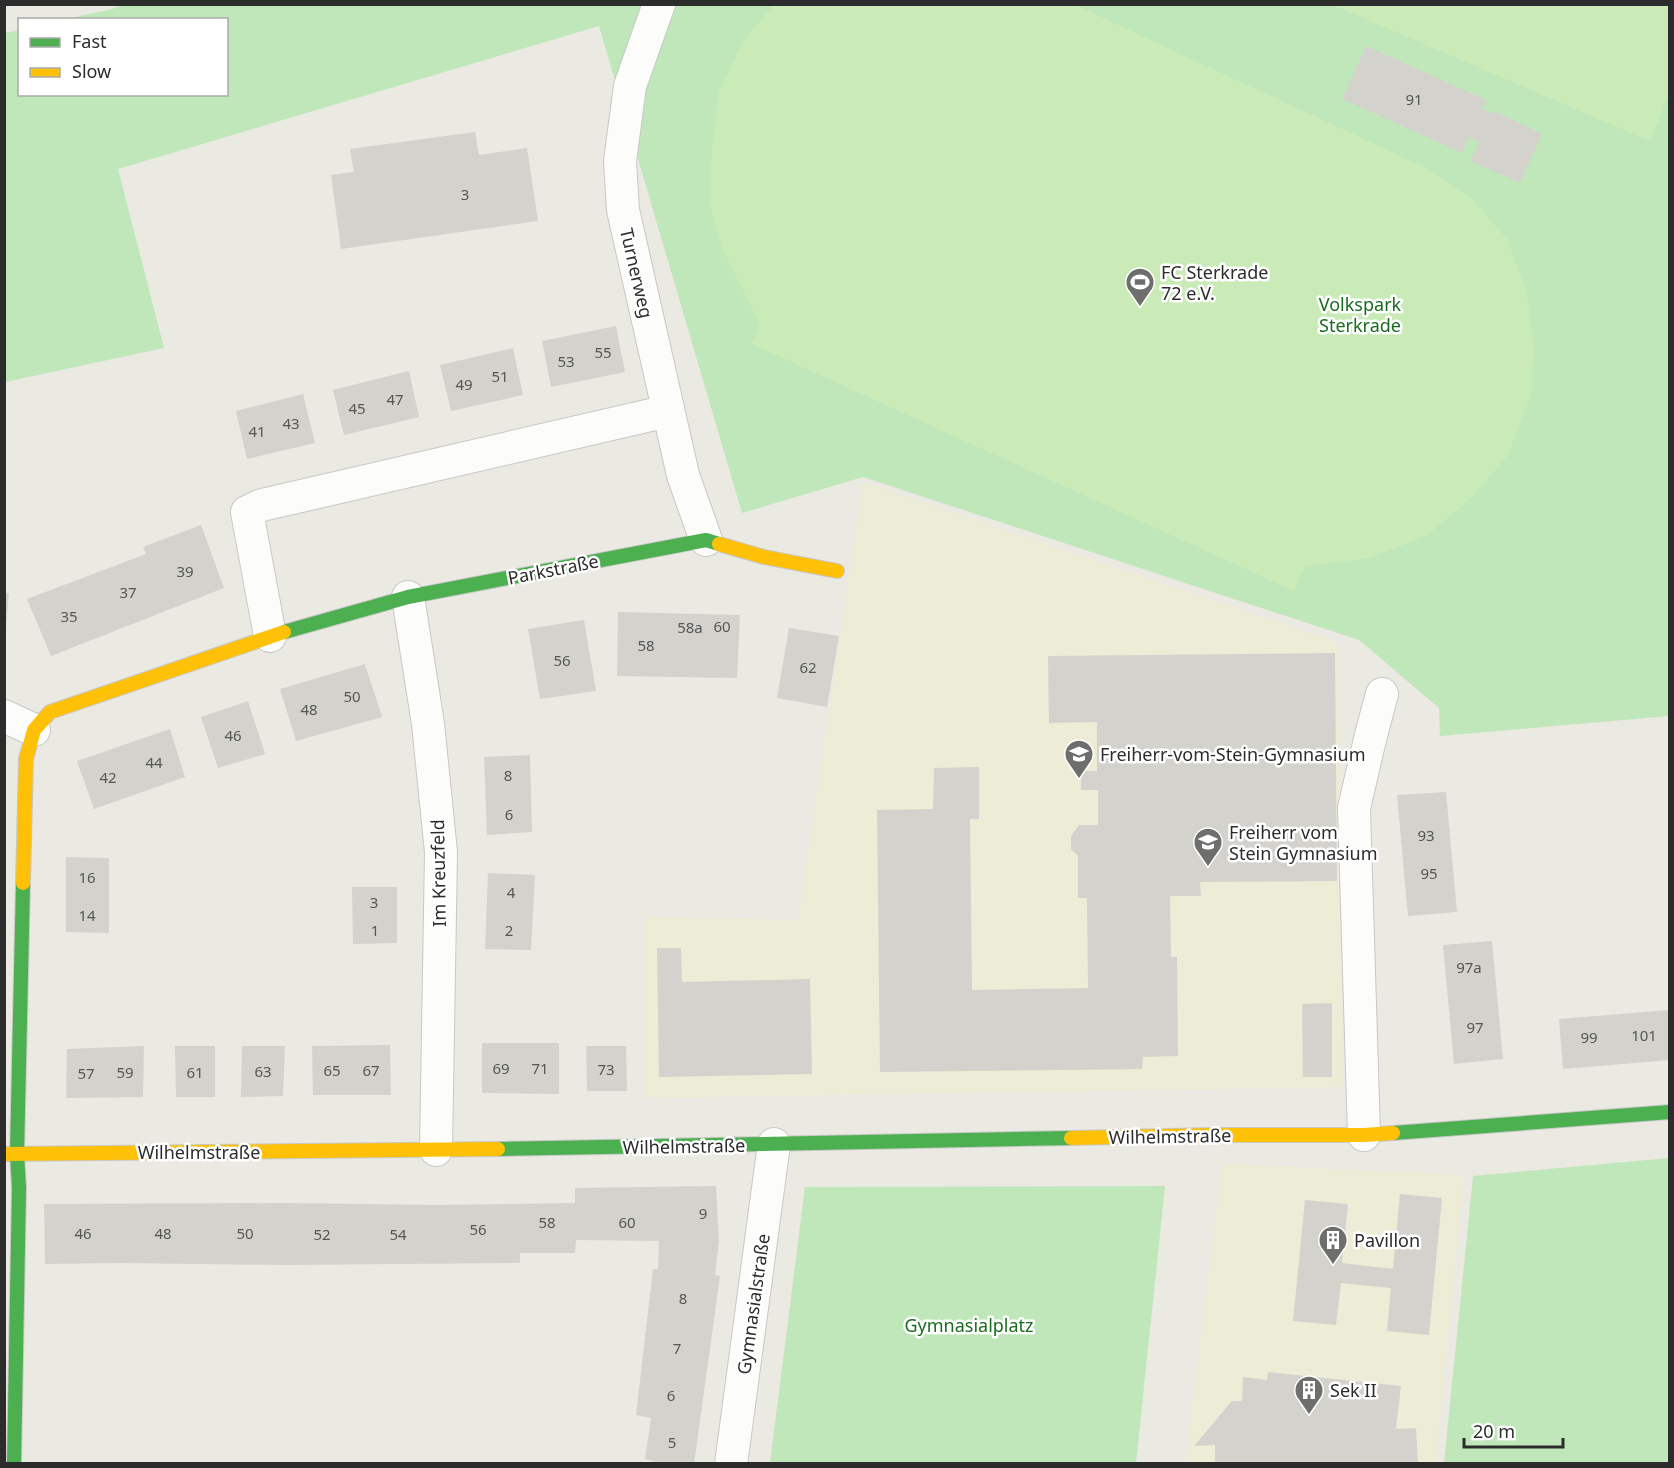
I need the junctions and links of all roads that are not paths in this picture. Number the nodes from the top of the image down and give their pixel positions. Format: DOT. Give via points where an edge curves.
graph roads {
  1 [pos="659,4"];
  2 [pos="668,411"];
  3 [pos="706,540"];
  4 [pos="837,571"];
  5 [pos="408,597"];
  6 [pos="270,636"];
  7 [pos="1382,694"];
  8 [pos="4,716"];
  9 [pos="34,730"];
  10 [pos="1670,1112"];
  11 [pos="1364,1135"];
  12 [pos="774,1144"];
  13 [pos="436,1150"];
  14 [pos="11,1154"];
  15 [pos="14,1464"];
  16 [pos="731,1464"];
  1 -- 2 [label="street, Turnerweg" via="630,86 620,160 623,210"];
  2 -- 3 [label="street, Turnerweg" via="683,475"];
  2 -- 6 [label="street" via="262,505 247,512"];
  3 -- 4 [label="street, Parkstraße" via="764,557"];
  3 -- 5 [label="street, Parkstraße"];
  5 -- 6 [label="street, Parkstraße"];
  5 -- 13 [label="street, Im Kreuzfeld" via="428,724 441,852"];
  6 -- 9 [label="street, Parkstraße" via="50,712"];
  7 -- 11 [label="street" via="1354,808"];
  8 -- 9 [label="street"];
  9 -- 14 [label="street" via="26,759"];
  10 -- 11 [label="street, Wilhelmstraße"];
  11 -- 12 [label="street, Wilhelmstraße"];
  12 -- 13 [label="street, Wilhelmstraße"];
  12 -- 16 [label="street, Gymnasialstraße"];
  13 -- 14 [label="street, Wilhelmstraße"];
  14 -- 15 [label="street" via="19,1188"];
}
